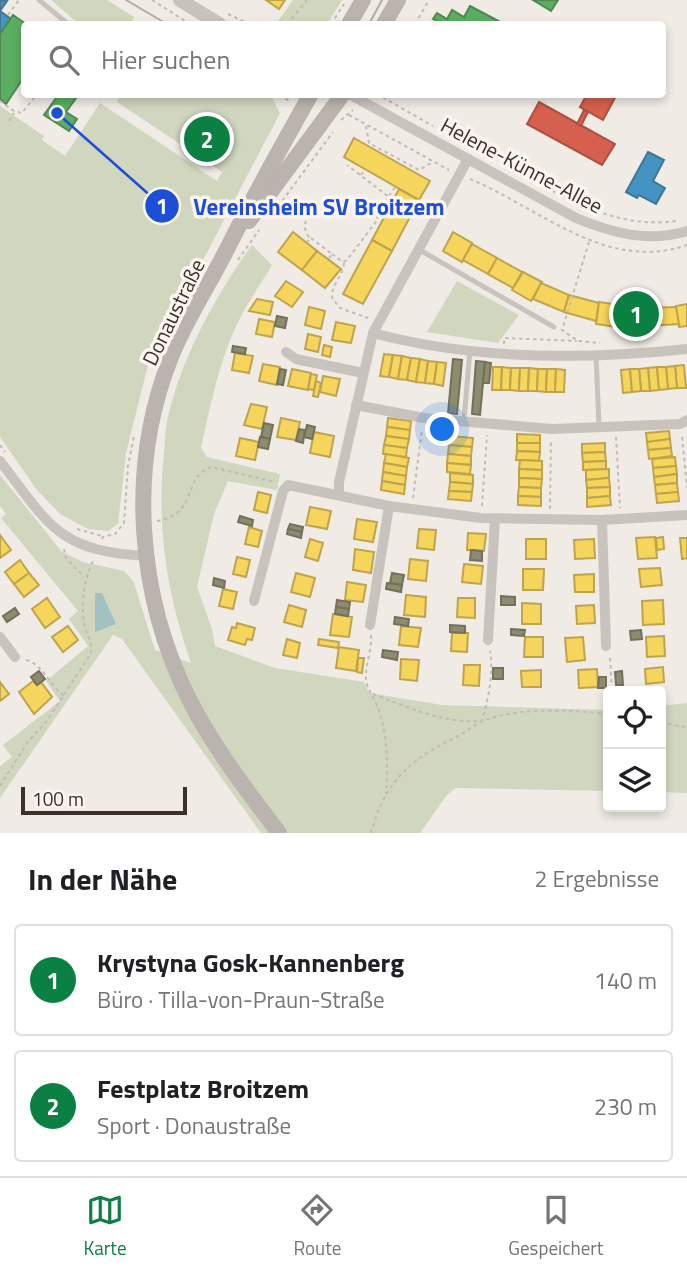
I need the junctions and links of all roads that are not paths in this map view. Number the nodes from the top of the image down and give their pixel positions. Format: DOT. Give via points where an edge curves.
graph roads {
  1 [pos="39,0"];
  2 [pos="180,0"];
  3 [pos="363,0"];
  4 [pos="398,0"];
  5 [pos="222,18"];
  6 [pos="64,21"];
  7 [pos="351,21"];
  8 [pos="386,21"];
  9 [pos="308,98"];
  10 [pos="340,98"];
  11 [pos="356,98"];
  12 [pos="468,159"];
  13 [pos="687,231"];
  14 [pos="418,249"];
  15 [pos="230,259"];
  16 [pos="554,327"];
  17 [pos="375,328"];
  18 [pos="687,349"];
  19 [pos="470,350"];
  20 [pos="286,352"];
  21 [pos="596,356"];
  22 [pos="363,373"];
  23 [pos="356,405"];
  24 [pos="464,421"];
  25 [pos="684,422"];
  26 [pos="599,428"];
  27 [pos="4,458"];
  28 [pos="339,494"];
  29 [pos="389,506"];
  30 [pos="687,515"];
  31 [pos="495,519"];
  32 [pos="603,520"];
  33 [pos="146,555"];
  34 [pos="254,601"];
  35 [pos="370,625"];
  36 [pos="0,637"];
  37 [pos="488,640"];
  38 [pos="606,646"];
  39 [pos="15,657"];
  40 [pos="279,833"];
  1 -- 6 [label="lane"];
  2 -- 5 [label="street"];
  3 -- 7 [label="main road"];
  4 -- 8 [label="main road"];
  9 -- 15 [label="main road, Donaustraße" via="264,176"];
  10 -- 15 [label="main road, Donaustraße"];
  11 -- 12 [label="street, Helene-Künne-Allee"];
  12 -- 13 [label="street, Helene-Künne-Allee" via="611,232 659,236"];
  12 -- 14 [label="street"];
  14 -- 16 [label="lane"];
  14 -- 17 [label="street"];
  15 -- 33 [label="main road, Donaustraße" via="182,331 157,397 144,469"];
  17 -- 19 [label="street" via="408,341"];
  17 -- 22 [label="street"];
  18 -- 21 [label="street"];
  19 -- 21 [label="street"];
  19 -- 24 [label="lane"];
  20 -- 22 [label="street" via="296,359"];
  21 -- 26 [label="lane"];
  22 -- 23 [label="street"];
  23 -- 24 [label="street"];
  23 -- 28 [label="street"];
  24 -- 26 [label="street"];
  25 -- 26 [label="street"];
  27 -- 33 [label="street" via="46,519 66,538 97,550"];
  28 -- 29 [label="street"];
  28 -- 34 [label="street" via="288,485 283,491"];
  29 -- 31 [label="street"];
  29 -- 35 [label="street"];
  30 -- 32 [label="street"];
  31 -- 32 [label="street"];
  31 -- 37 [label="street"];
  32 -- 38 [label="street"];
  33 -- 40 [label="main road, Donaustraße" via="159,617 189,699"];
  36 -- 39 [label="street"];
}
